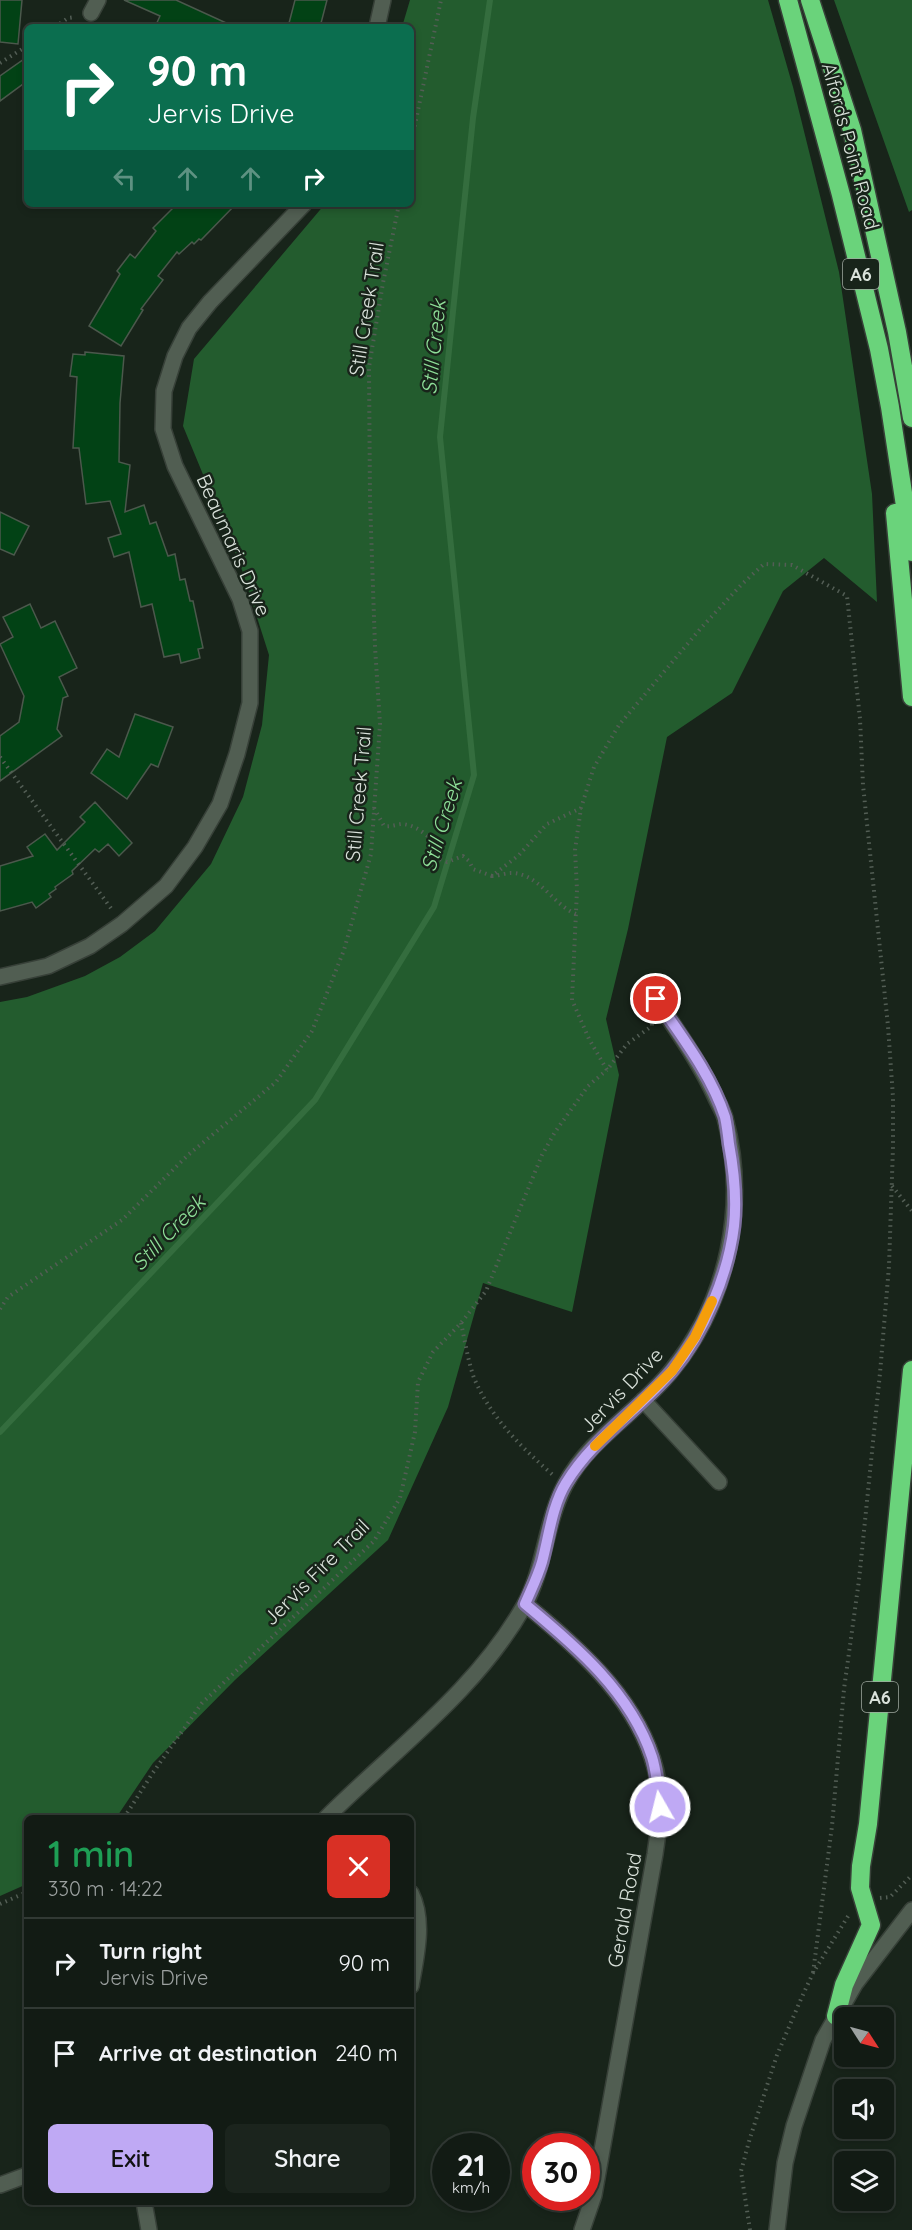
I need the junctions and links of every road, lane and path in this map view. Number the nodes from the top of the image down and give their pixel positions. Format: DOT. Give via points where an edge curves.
graph roads {
  1 [pos="383,0"];
  2 [pos="441,0"];
  3 [pos="788,0"];
  4 [pos="810,0"];
  5 [pos="94,7"];
  6 [pos="59,24"];
  7 [pos="378,24"];
  8 [pos="24,48"];
  9 [pos="0,63"];
  10 [pos="414,130"];
  11 [pos="301,207"];
  12 [pos="398,207"];
  13 [pos="912,418"];
  14 [pos="899,475"];
  15 [pos="912,552"];
  16 [pos="912,697"];
  17 [pos="0,757"];
  18 [pos="581,807"];
  19 [pos="374,808"];
  20 [pos="492,876"];
  21 [pos="576,914"];
  22 [pos="122,924"];
  23 [pos="0,977"];
  24 [pos="656,999"];
  25 [pos="607,1070"];
  26 [pos="892,1185"];
  27 [pos="912,1211"];
  28 [pos="0,1309"];
  29 [pos="461,1323"];
  30 [pos="912,1370"];
  31 [pos="643,1401"];
  32 [pos="719,1482"];
  33 [pos="565,1485"];
  34 [pos="525,1604"];
  35 [pos="126,1815"];
  36 [pos="335,1815"];
  37 [pos="912,1875"];
  38 [pos="24,1893"];
  39 [pos="876,1897"];
  40 [pos="0,1904"];
  41 [pos="414,1905"];
  42 [pos="853,1910"];
  43 [pos="912,1910"];
  44 [pos="414,1967"];
  45 [pos="813,1973"];
  46 [pos="838,2007"];
  47 [pos="841,2007"];
  48 [pos="834,2020"];
  49 [pos="24,2176"];
  50 [pos="0,2185"];
  51 [pos="145,2205"];
  52 [pos="149,2230"];
  53 [pos="582,2230"];
  54 [pos="750,2230"];
  55 [pos="777,2230"];
  1 -- 7 [label="street"];
  2 -- 10 [label="path"];
  3 -- 14 [label="highway, Alfords Point Road / A6" via="879,349"];
  4 -- 13 [label="highway, Alfords Point Road / A6" via="852,130"];
  5 -- 6 [label="path"];
  8 -- 9 [label="path"];
  11 -- 22 [label="street, Beaumaris Drive" via="189,328 164,391 163,429 175,465 240,599 250,631 250,703 220,804 166,886"];
  12 -- 19 [label="path, Still Creek Trail" via="369,367 370,512 380,723"];
  14 -- 15 [label="highway, Alfords Point Road / A6"];
  14 -- 16 [label="highway, A6" via="894,519"];
  17 -- 22 [label="path"];
  18 -- 20 [label="path" via="547,824 519,855"];
  18 -- 21 [label="path" via="575,850"];
  18 -- 26 [label="path" via="594,767 619,725 701,628 764,564 792,565 847,596 893,1097"];
  19 -- 20 [label="path" via="384,826 402,824 423,831 440,848 440,859 447,862 463,856 473,869"];
  19 -- 28 [label="path, Still Creek Trail" via="371,854 344,950 312,1031 276,1082 188,1155 122,1220 8,1297"];
  20 -- 21 [label="path" via="524,876"];
  21 -- 25 [label="path" via="572,1000"];
  22 -- 23 [label="street, Beaumaris Drive" via="90,946 48,966"];
  24 -- 25 [label="path, Jervis Fire Trail" via="652,1026 627,1044"];
  24 -- 31 [label="street, Jervis Drive" via="703,1069 725,1117 734,1171 734,1226 720,1284 695,1337 672,1371"];
  25 -- 29 [label="path, Jervis Fire Trail" via="588,1086 555,1132 486,1291"];
  26 -- 27 [label="path"];
  26 -- 45 [label="path" via="880,1373"];
  29 -- 33 [label="path" via="474,1376 497,1419"];
  29 -- 35 [label="path, Jervis Fire Trail" via="433,1352 418,1382 415,1432 400,1498 374,1541 202,1703"];
  30 -- 46 [label="highway, A6" via="861,1866 861,1896 871,1925"];
  31 -- 32 [label="street"];
  31 -- 33 [label="street, Jervis Drive" via="584,1458"];
  33 -- 34 [label="street, Jervis Drive" via="542,1563"];
  34 -- 36 [label="street, Jervis Drive" via="498,1648 463,1687"];
  34 -- 53 [label="street, Gerald Road" via="599,1671 633,1715 653,1759 660,1807 594,2194"];
  37 -- 39 [label="path" via="890,1897"];
  38 -- 40 [label="path"];
  41 -- 44 [label="street" via="418,1921"];
  42 -- 45 [label="path"];
  43 -- 47 [label="street"];
  45 -- 54 [label="path" via="777,2055 741,2171"];
  48 -- 55 [label="street" via="813,2065 794,2126"];
  49 -- 50 [label="street"];
  51 -- 52 [label="street"];
}
